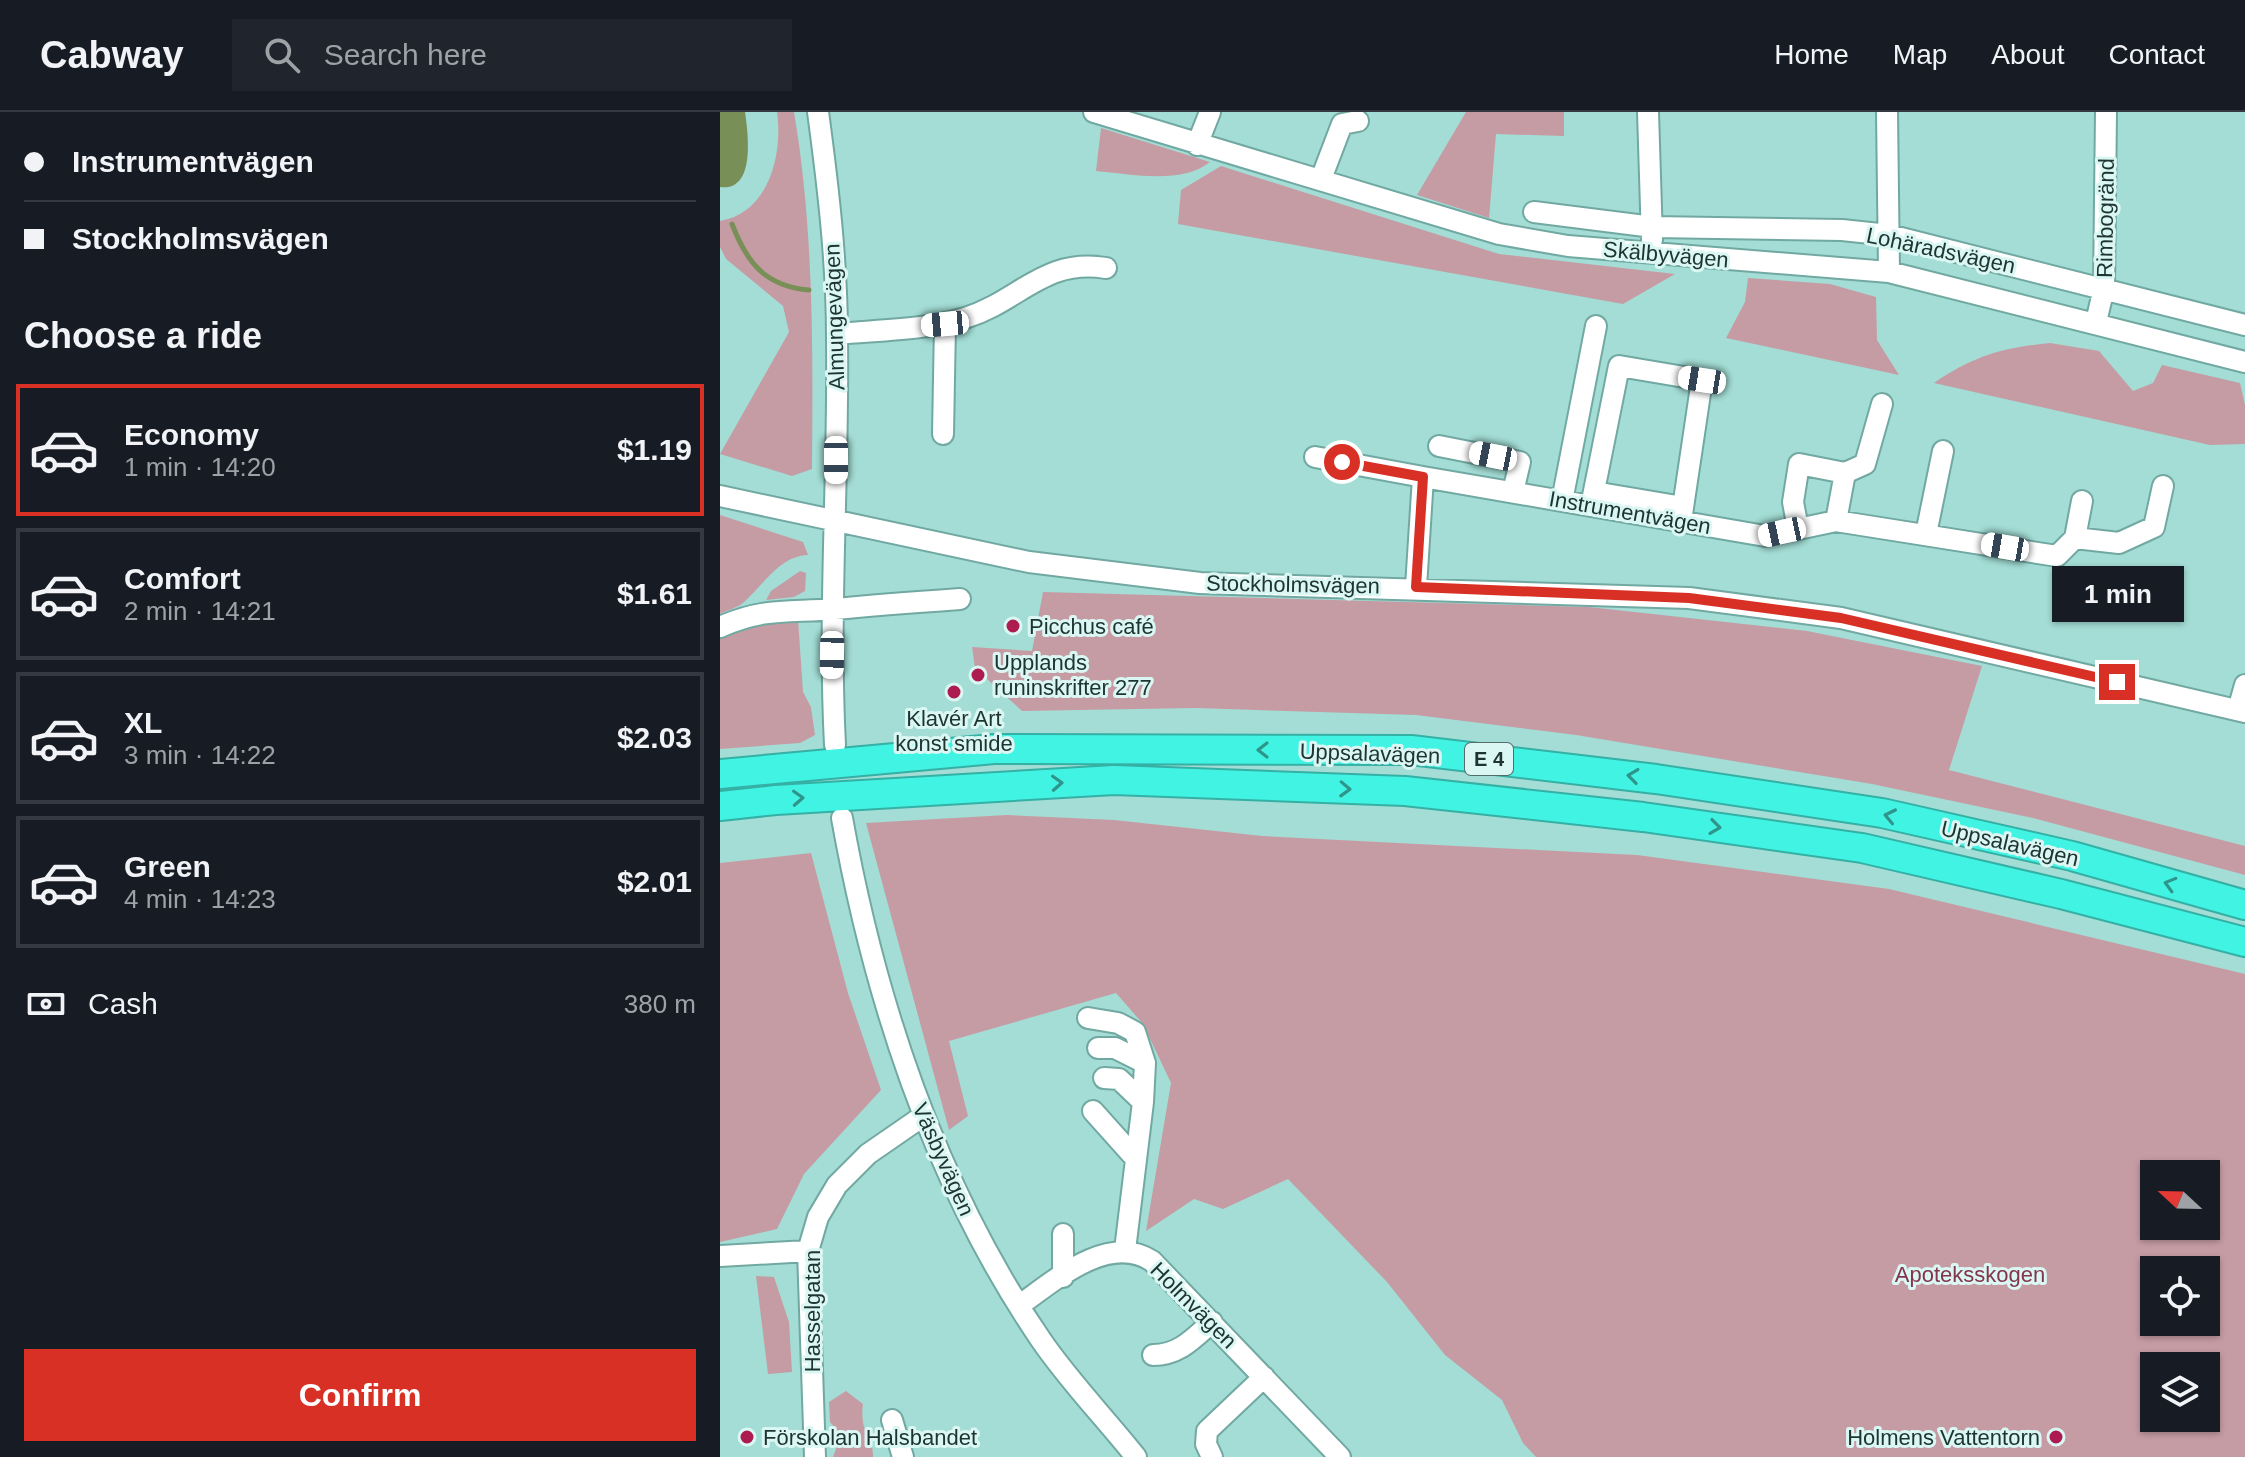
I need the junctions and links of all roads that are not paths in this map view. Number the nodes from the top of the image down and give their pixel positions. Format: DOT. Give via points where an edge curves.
graph roads {
  1 [pos="818,112"];
  2 [pos="1094,112"];
  3 [pos="1210,112"];
  4 [pos="1648,112"];
  5 [pos="1887,112"];
  6 [pos="2106,112"];
  7 [pos="1358,121"];
  8 [pos="1197,145"];
  9 [pos="1321,179"];
  10 [pos="1534,212"];
  11 [pos="1653,227"];
  12 [pos="1889,235"];
  13 [pos="1651,254"];
  14 [pos="1106,268"];
  15 [pos="1889,272"];
  16 [pos="2104,288"];
  17 [pos="2096,322"];
  18 [pos="945,324"];
  19 [pos="2245,325"];
  20 [pos="1596,326"];
  21 [pos="837,334"];
  22 [pos="2245,362"];
  23 [pos="1882,404"];
  24 [pos="943,434"];
  25 [pos="1439,446"];
  26 [pos="1943,451"];
  27 [pos="1315,457"];
  28 [pos="1845,473"];
  29 [pos="1423,477"];
  30 [pos="2163,486"];
  31 [pos="1513,492"];
  32 [pos="720,496"];
  33 [pos="1593,499"];
  34 [pos="1562,501"];
  35 [pos="2082,501"];
  36 [pos="1682,514"];
  37 [pos="1836,521"];
  38 [pos="836,523"];
  39 [pos="1798,529"];
  40 [pos="1926,534"];
  41 [pos="2075,538"];
  42 [pos="1416,587"];
  43 [pos="960,599"];
  44 [pos="833,609"];
  45 [pos="720,627"];
  46 [pos="2245,685"];
  47 [pos="2242,711"];
  48 [pos="835,745"];
  49 [pos="720,774"];
  50 [pos="720,806"];
  51 [pos="842,818"];
  52 [pos="2245,905"];
  53 [pos="2245,942"];
  54 [pos="1088,1018"];
  55 [pos="1098,1048"];
  56 [pos="1145,1063"];
  57 [pos="1104,1078"];
  58 [pos="1143,1102"];
  59 [pos="1093,1111"];
  60 [pos="923,1116"];
  61 [pos="1136,1159"];
  62 [pos="1063,1234"];
  63 [pos="1125,1250"];
  64 [pos="808,1251"];
  65 [pos="720,1256"];
  66 [pos="1063,1277"];
  67 [pos="1020,1305"];
  68 [pos="1212,1322"];
  69 [pos="1153,1355"];
  70 [pos="1264,1377"];
  71 [pos="892,1420"];
  72 [pos="815,1457"];
  73 [pos="903,1457"];
  74 [pos="1136,1457"];
  75 [pos="1212,1457"];
  76 [pos="1340,1457"];
  1 -- 21 [label="street, Almungevägen" via="829,189"];
  2 -- 8 [label="street, Skälbyvägen"];
  3 -- 8 [label="street"];
  4 -- 11 [label="street"];
  5 -- 12 [label="street"];
  6 -- 16 [label="street, Rimbogränd"];
  7 -- 9 [label="street" via="1342,124"];
  8 -- 9 [label="street, Skälbyvägen"];
  9 -- 13 [label="street, Skälbyvägen" via="1499,234"];
  10 -- 11 [label="street, Lohäradsvägen"];
  11 -- 12 [label="street, Lohäradsvägen"];
  11 -- 13 [label="street"];
  12 -- 15 [label="street"];
  12 -- 16 [label="street, Lohäradsvägen"];
  13 -- 15 [label="street, Skälbyvägen"];
  14 -- 18 [label="street" via="1056,269 1033,279 1012,298"];
  15 -- 17 [label="street, Skälbyvägen"];
  16 -- 17 [label="street, Rimbogränd"];
  16 -- 19 [label="street, Lohäradsvägen"];
  17 -- 22 [label="street, Skälbyvägen"];
  18 -- 21 [label="street"];
  18 -- 24 [label="street"];
  20 -- 34 [label="street"];
  21 -- 38 [label="street, Almungevägen"];
  23 -- 28 [label="street" via="1865,464"];
  25 -- 31 [label="street" via="1520,462"];
  26 -- 40 [label="street"];
  27 -- 29 [label="street, Instrumentvägen"];
  28 -- 37 [label="street"];
  28 -- 39 [label="street" via="1799,464 1793,502"];
  29 -- 31 [label="street, Instrumentvägen"];
  29 -- 42 [label="street"];
  30 -- 41 [label="street" via="2154,527 2119,543"];
  31 -- 34 [label="street, Instrumentvägen"];
  32 -- 38 [label="street, Stockholmsvägen"];
  33 -- 34 [label="street, Instrumentvägen"];
  33 -- 36 [label="street, Instrumentvägen"];
  33 -- 36 [label="street" via="1619,366 1702,380"];
  35 -- 41 [label="street"];
  36 -- 39 [label="street, Instrumentvägen" via="1765,536"];
  37 -- 39 [label="street, Instrumentvägen"];
  37 -- 40 [label="street"];
  38 -- 42 [label="street, Stockholmsvägen" via="1029,562 1200,583"];
  38 -- 44 [label="street"];
  40 -- 41 [label="street" via="2057,556"];
  42 -- 47 [label="street, Stockholmsvägen" via="1689,598 1841,618"];
  43 -- 44 [label="street"];
  44 -- 45 [label="street" via="789,608 747,615"];
  44 -- 48 [label="street"];
  46 -- 47 [label="street"];
  52 -- 49 [label="highway, Uppsalavägen / E 4, one-way" via="2072,856 1882,813 1411,750 994,749"];
  50 -- 53 [label="highway, Uppsalavägen / E 4, one-way" via="1114,780 1405,791 1862,848"];
  51 -- 60 [label="street, Väsbyvägen" via="874,971"];
  54 -- 56 [label="street" via="1110,1020 1135,1032"];
  55 -- 56 [label="street" via="1115,1048"];
  56 -- 58 [label="street"];
  57 -- 58 [label="street" via="1119,1079"];
  58 -- 61 [label="street"];
  59 -- 61 [label="street"];
  60 -- 64 [label="street, Hasselgatan" via="868,1154 837,1185 818,1217"];
  60 -- 67 [label="street, Väsbyvägen" via="971,1221"];
  61 -- 63 [label="street"];
  62 -- 66 [label="street"];
  63 -- 66 [label="street, Holmvägen" via="1106,1252"];
  63 -- 68 [label="street, Holmvägen" via="1152,1261"];
  64 -- 65 [label="street"];
  64 -- 72 [label="street, Hasselgatan"];
  66 -- 67 [label="street, Holmvägen"];
  67 -- 74 [label="street, Väsbyvägen" via="1041,1340"];
  68 -- 69 [label="street" via="1182,1349"];
  68 -- 70 [label="street, Holmvägen"];
  70 -- 75 [label="street" via="1207,1431"];
  70 -- 76 [label="street, Holmvägen"];
  71 -- 73 [label="street"];
}
